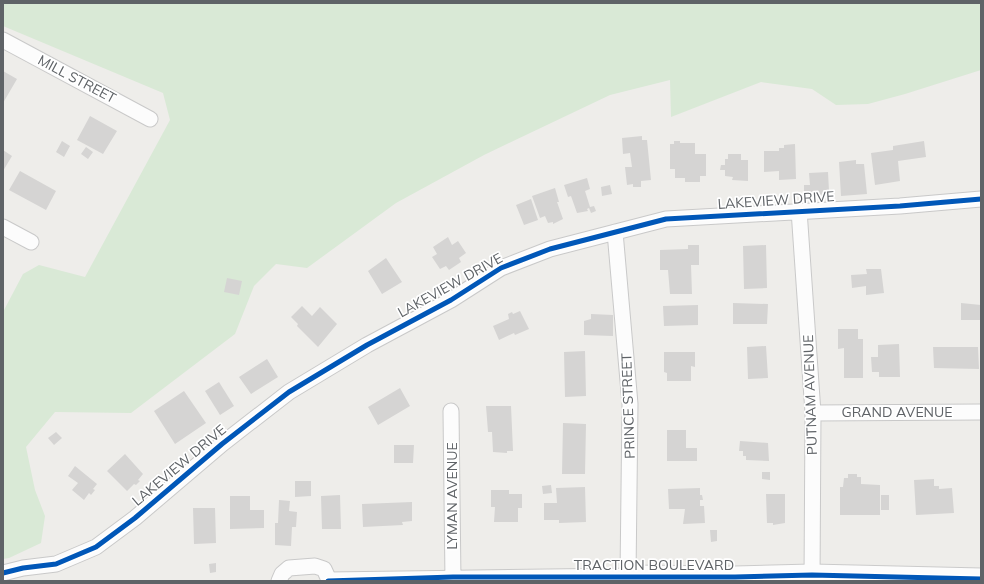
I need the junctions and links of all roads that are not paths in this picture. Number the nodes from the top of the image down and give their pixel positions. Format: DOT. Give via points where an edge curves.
graph roads {
  1 [pos="3,40"];
  2 [pos="150,119"];
  3 [pos="981,199"];
  4 [pos="799,210"];
  5 [pos="3,227"];
  6 [pos="615,232"];
  7 [pos="31,242"];
  8 [pos="451,411"];
  9 [pos="981,412"];
  10 [pos="814,413"];
  11 [pos="3,573"];
  12 [pos="812,578"];
  13 [pos="453,579"];
  14 [pos="628,579"];
  15 [pos="981,579"];
  16 [pos="328,580"];
  17 [pos="279,581"];
  1 -- 2 [label="street, MILL STREET"];
  3 -- 4 [label="street, LAKEVIEW DRIVE" via="900,206"];
  4 -- 6 [label="street, LAKEVIEW DRIVE" via="666,219"];
  4 -- 10 [label="street, PUTNAM AVENUE"];
  5 -- 7 [label="street"];
  6 -- 11 [label="street, LAKEVIEW DRIVE" via="550,248 501,268 451,300 367,345 289,392 96,547 56,564"];
  6 -- 14 [label="street, PRINCE STREET" via="630,404"];
  8 -- 13 [label="street, LYMAN AVENUE"];
  9 -- 10 [label="street, GRAND AVENUE"];
  10 -- 12 [label="street, PUTNAM AVENUE"];
  12 -- 14 [label="street, TRACTION BOULEVARD"];
  12 -- 15 [label="street, TRACTION BOULEVARD"];
  13 -- 14 [label="street, TRACTION BOULEVARD"];
  13 -- 16 [label="street, TRACTION BOULEVARD"];
  16 -- 17 [label="street, TRACTION BOULEVARD" via="324,570 315,566 289,568"];
}
